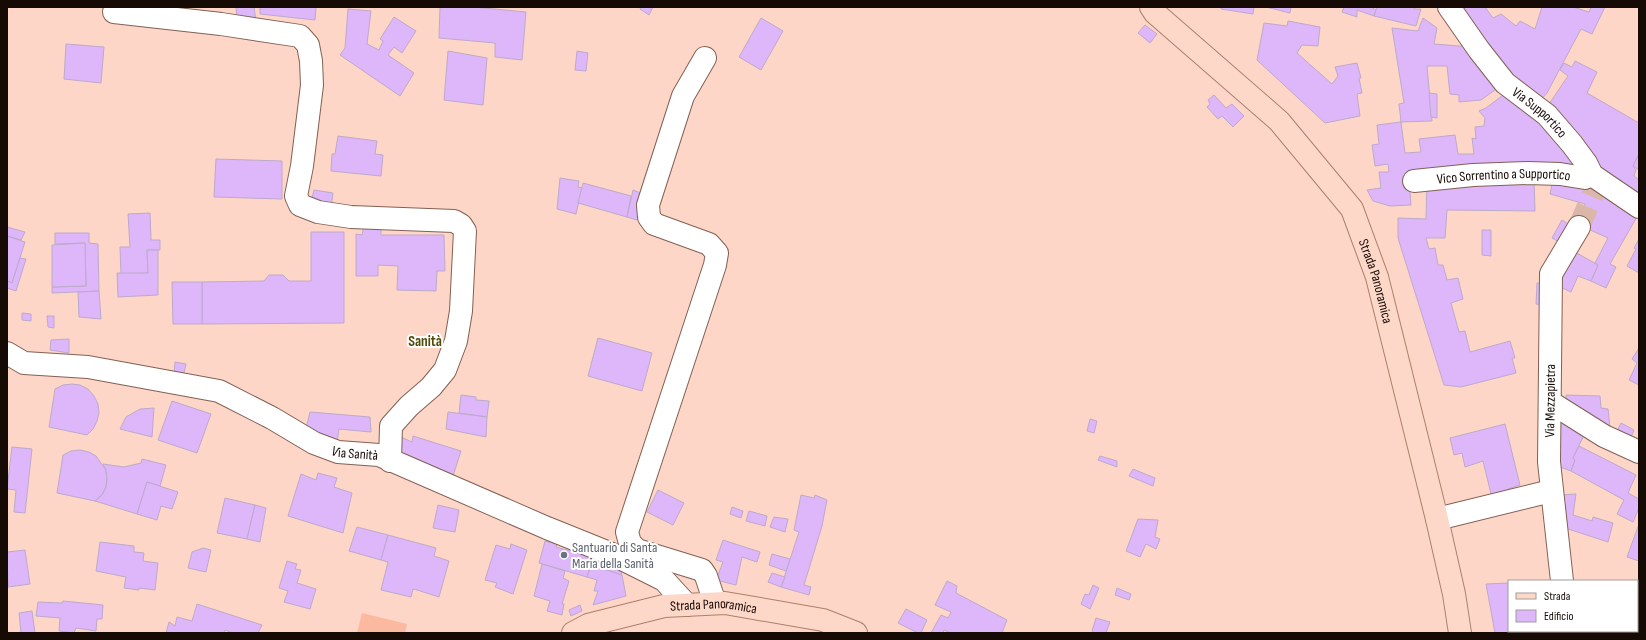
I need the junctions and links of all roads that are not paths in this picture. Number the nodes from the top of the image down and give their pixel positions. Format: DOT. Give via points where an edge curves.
graph roads {
  1 [pos="1151,7"];
  2 [pos="1449,7"];
  3 [pos="114,12"];
  4 [pos="705,58"];
  5 [pos="1592,175"];
  6 [pos="1414,180"];
  7 [pos="1639,207"];
  8 [pos="1579,226"];
  9 [pos="7,353"];
  10 [pos="1550,402"];
  11 [pos="1639,452"];
  12 [pos="390,460"];
  13 [pos="1551,491"];
  14 [pos="1437,519"];
  15 [pos="1562,580"];
  16 [pos="715,603"];
  17 [pos="686,605"];
  18 [pos="573,633"];
  19 [pos="856,633"];
  20 [pos="1460,633"];
  1 -- 14 [label="main road, Strada Panoramica" via="1279,121 1352,209 1378,277"];
  2 -- 5 [label="street, Via Supportico" via="1505,83 1547,115 1572,144"];
  3 -- 12 [label="street" via="300,36 308,45 312,85 296,196 300,206 318,212 351,217 454,221 461,224 465,230 456,341 445,370 431,388 409,406 391,426"];
  4 -- 16 [label="street" via="683,96 648,205 649,217 654,224 709,244 717,253 627,532 630,543 637,550 702,570"];
  5 -- 6 [label="street, Vico Sorrentino a Supportico" via="1585,178 1528,173"];
  5 -- 7 [label="street, Via Supportico"];
  8 -- 10 [label="street, Via Mezzapietra" via="1551,274"];
  9 -- 12 [label="street, Via Sanità" via="24,363 88,367 219,390 314,443 338,452 379,455"];
  10 -- 11 [label="street" via="1604,436"];
  10 -- 13 [label="street, Via Mezzapietra"];
  12 -- 17 [label="street, Via Sanità" via="614,555 664,580"];
  13 -- 14 [label="street"];
  13 -- 15 [label="street, Via Mezzapietra"];
  14 -- 20 [label="main road, Strada Panoramica"];
  16 -- 17 [label="main road, Strada Panoramica"];
  16 -- 19 [label="main road, Strada Panoramica" via="823,620"];
  17 -- 18 [label="main road, Strada Panoramica" via="664,606 588,625"];
}
